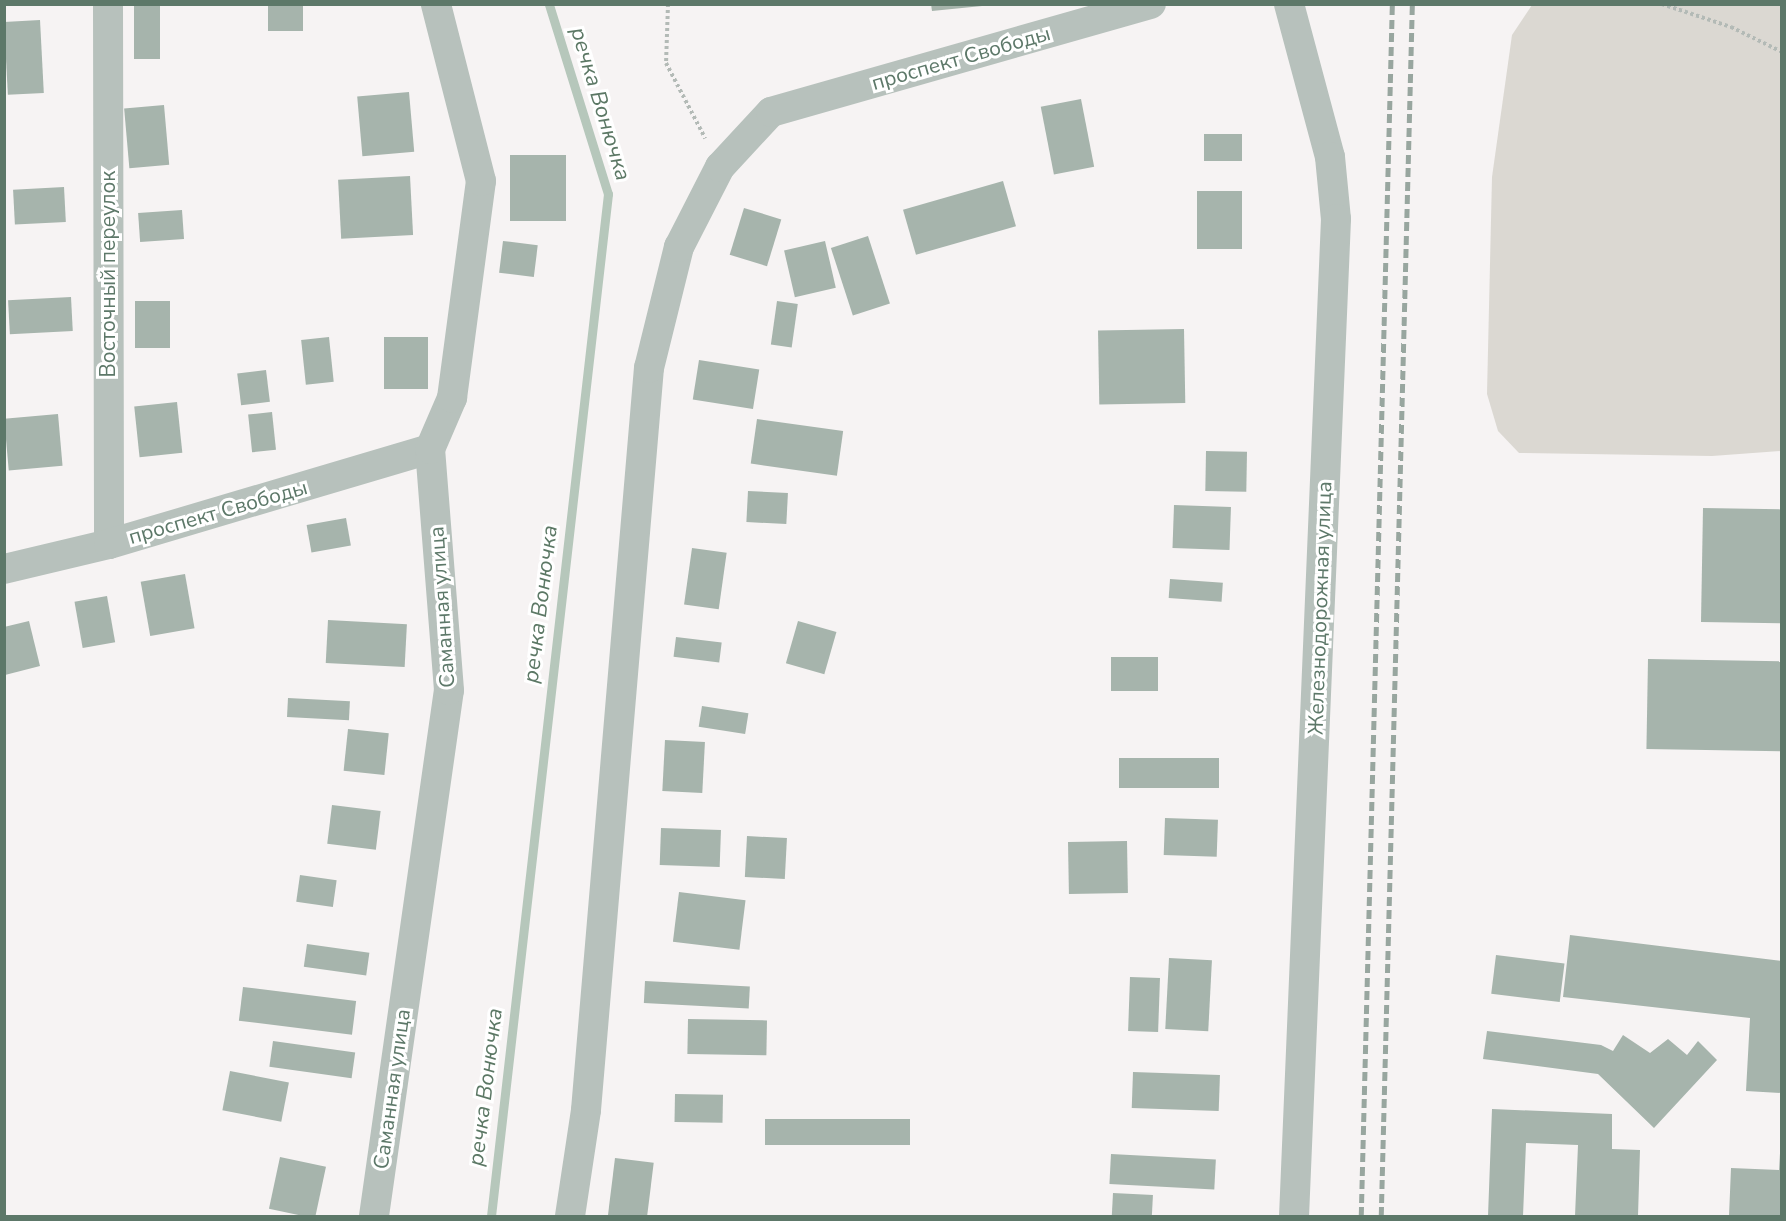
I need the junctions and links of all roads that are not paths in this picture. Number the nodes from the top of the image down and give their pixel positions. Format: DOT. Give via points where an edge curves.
graph roads {
  1 [pos="108,4"];
  2 [pos="436,4"];
  3 [pos="1152,4"];
  4 [pos="1288,4"];
  5 [pos="430,449"];
  6 [pos="109,544"];
  7 [pos="4,569"];
  8 [pos="374,1216"];
  9 [pos="570,1216"];
  10 [pos="1294,1216"];
  1 -- 6 [label="street, Восточный переулок"];
  2 -- 5 [label="street, Саманная улица" via="481,181 452,398"];
  3 -- 9 [label="street, проспект Свободы" via="771,112 720,167 679,247 650,368 586,1110"];
  4 -- 10 [label="street, Железнодорожная улица" via="1330,157 1336,219"];
  5 -- 6 [label="street, проспект Свободы"];
  5 -- 8 [label="street, Саманная улица" via="450,690"];
  6 -- 7 [label="street, проспект Свободы"];
}
